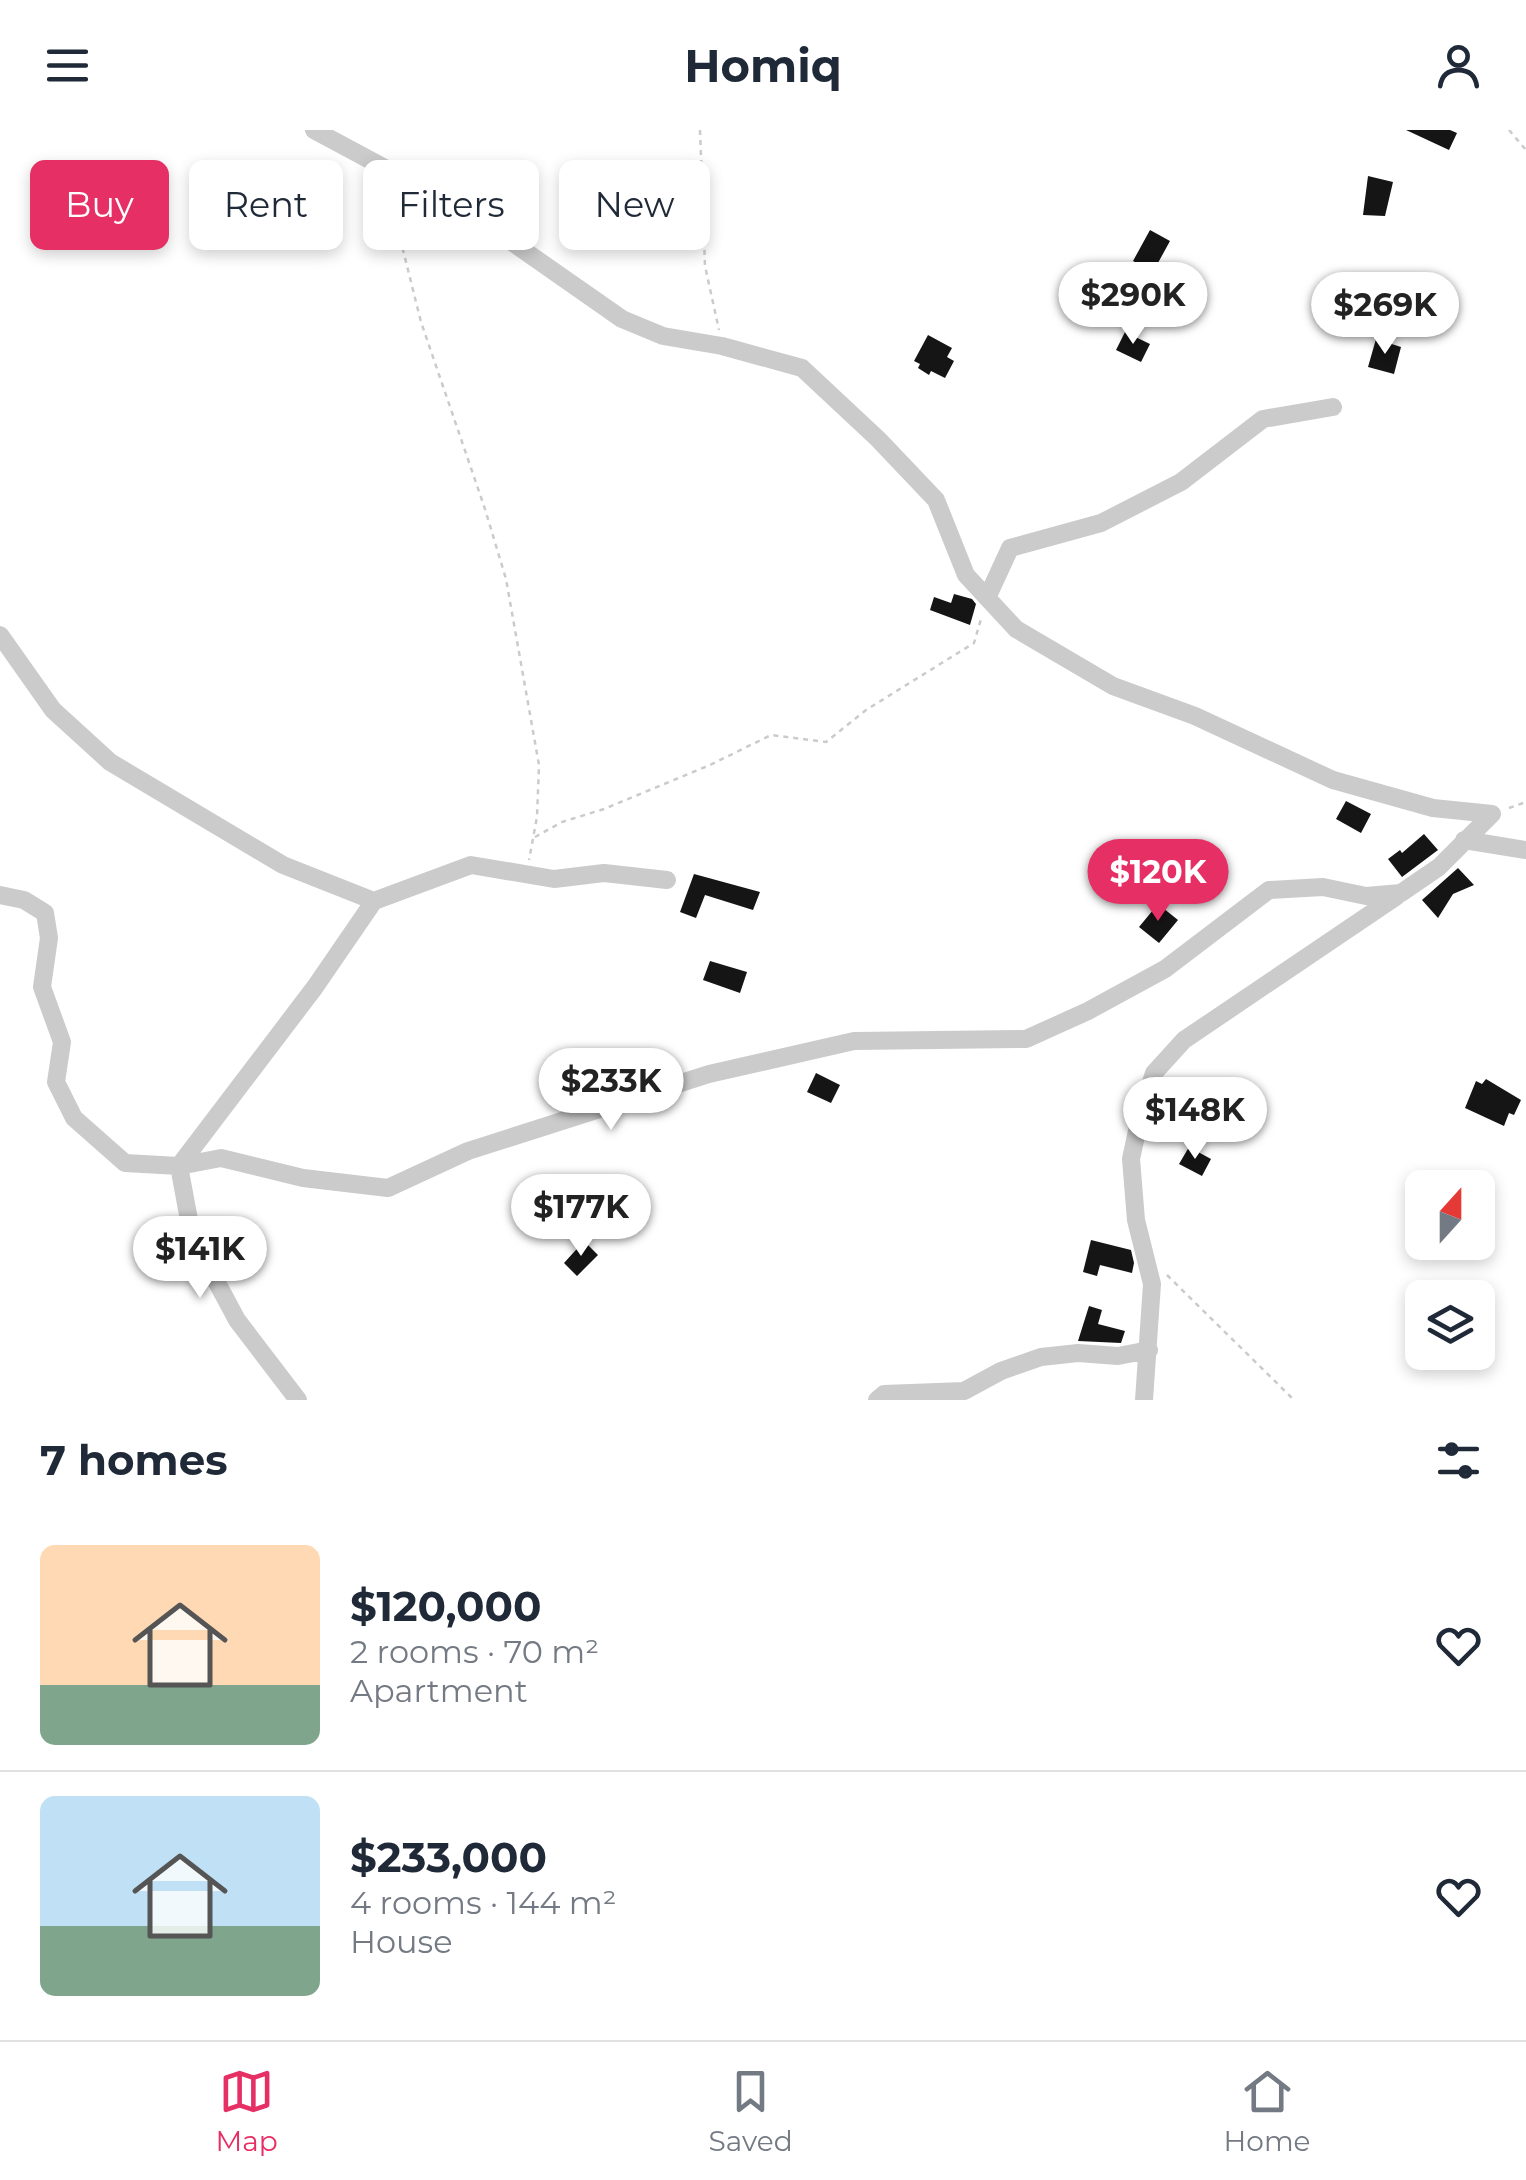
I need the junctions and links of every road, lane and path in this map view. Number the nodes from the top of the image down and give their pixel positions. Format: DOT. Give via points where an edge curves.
graph roads {
  1 [pos="314,130"];
  2 [pos="700,130"];
  3 [pos="1509,130"];
  4 [pos="1526,150"];
  5 [pos="367,160"];
  6 [pos="403,250"];
  7 [pos="523,250"];
  8 [pos="722,346"];
  9 [pos="1332,407"];
  10 [pos="987,598"];
  11 [pos="0,634"];
  12 [pos="1526,802"];
  13 [pos="1492,814"];
  14 [pos="533,838"];
  15 [pos="1464,840"];
  16 [pos="1526,850"];
  17 [pos="526,875"];
  18 [pos="667,880"];
  19 [pos="1401,893"];
  20 [pos="0,895"];
  21 [pos="374,901"];
  22 [pos="179,1166"];
  23 [pos="1165,1273"];
  24 [pos="1148,1350"];
  25 [pos="298,1400"];
  26 [pos="877,1400"];
  27 [pos="1144,1400"];
  28 [pos="1294,1400"];
  1 -- 5 [label="street"];
  2 -- 8 [label="path" via="705,266"];
  3 -- 4 [label="path"];
  6 -- 14 [label="path" via="506,578 539,765"];
  7 -- 8 [label="street" via="622,319 663,336"];
  8 -- 10 [label="street" via="802,368 878,439 936,500 966,575"];
  9 -- 10 [label="street" via="1262,419 1181,482 1101,523 1010,548"];
  10 -- 13 [label="street" via="1016,629 1113,686 1333,780 1432,808"];
  10 -- 14 [label="path" via="974,644 826,742 771,735"];
  11 -- 21 [label="street" via="53,710 110,762 284,865"];
  12 -- 13 [label="path"];
  13 -- 15 [label="street"];
  14 -- 17 [label="path"];
  15 -- 16 [label="street"];
  15 -- 19 [label="street"];
  17 -- 18 [label="street"];
  17 -- 21 [label="street" via="471,865"];
  19 -- 22 [label="street" via="1268,890 1164,969 1026,1039 854,1041 709,1074 468,1150 388,1188 303,1178 221,1158"];
  19 -- 24 [label="street" via="1184,1040 1154,1073 1132,1159 1136,1220 1152,1284"];
  20 -- 22 [label="street" via="45,913 49,938 42,987 62,1042 56,1082 74,1118 125,1163"];
  21 -- 22 [label="street"];
  22 -- 25 [label="street" via="192,1236 237,1320"];
  23 -- 28 [label="path"];
  24 -- 26 [label="street" via="1041,1357 964,1391 884,1394"];
  24 -- 27 [label="street"];
}
